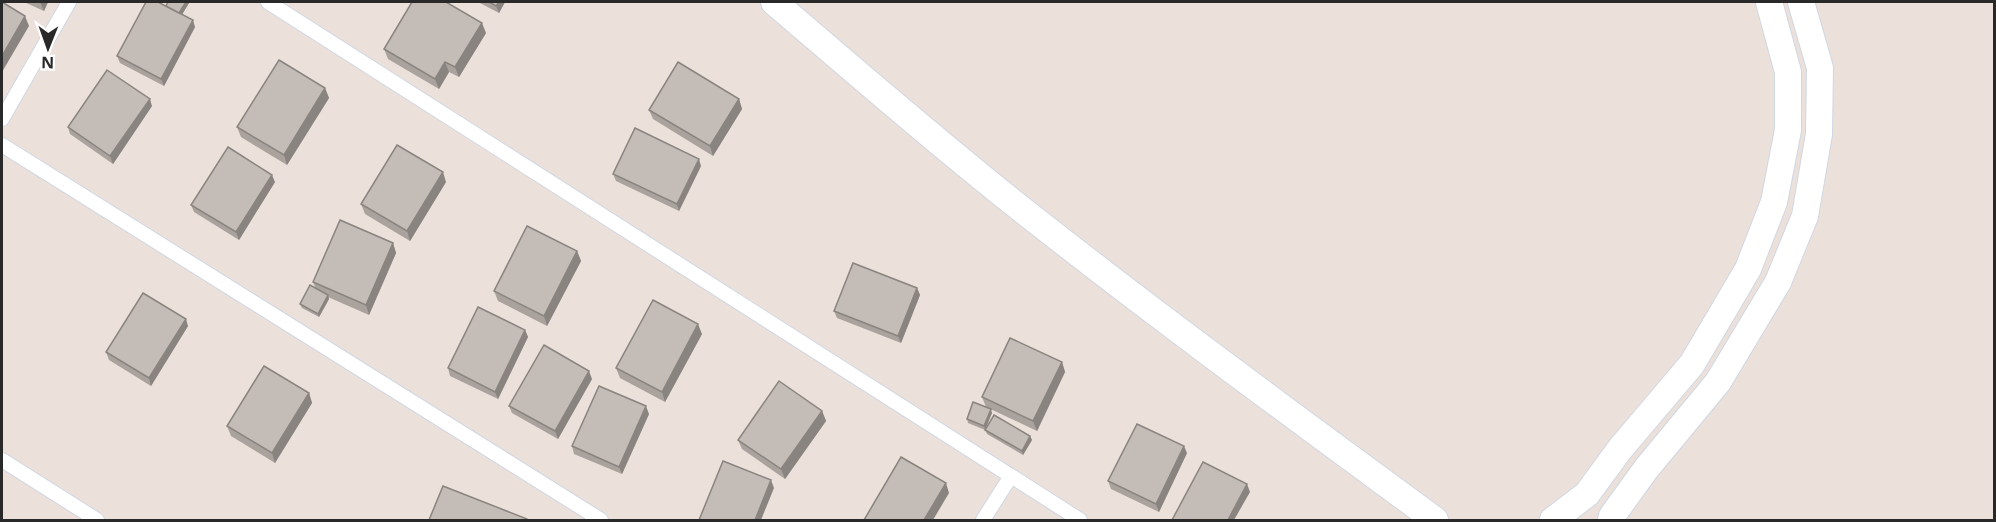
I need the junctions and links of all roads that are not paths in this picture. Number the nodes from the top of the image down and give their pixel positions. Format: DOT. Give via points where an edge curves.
graph roads {
  1 [pos="69,2"];
  2 [pos="268,2"];
  3 [pos="774,2"];
  4 [pos="1769,2"];
  5 [pos="1801,2"];
  6 [pos="1820,68"];
  7 [pos="1788,72"];
  8 [pos="2,119"];
  9 [pos="2,145"];
  10 [pos="1748,269"];
  11 [pos="1778,282"];
  12 [pos="2,460"];
  13 [pos="1011,476"];
  14 [pos="97,520"];
  15 [pos="601,520"];
  16 [pos="983,520"];
  17 [pos="1080,520"];
  18 [pos="1435,520"];
  19 [pos="1553,520"];
  20 [pos="1611,520"];
  1 -- 8 [label="lane"];
  2 -- 13 [label="lane"];
  3 -- 18 [label="street" via="1037,221 1191,341"];
  4 -- 7 [label="street"];
  5 -- 6 [label="street"];
  6 -- 7 [label="street"];
  6 -- 11 [label="street" via="1820,134 1805,216"];
  7 -- 10 [label="street" via="1788,130 1776,191"];
  9 -- 15 [label="lane"];
  10 -- 11 [label="street"];
  10 -- 19 [label="street" via="1692,364 1587,494"];
  11 -- 20 [label="street" via="1718,382 1646,469"];
  12 -- 14 [label="lane"];
  13 -- 16 [label="lane"];
  13 -- 17 [label="lane"];
}
